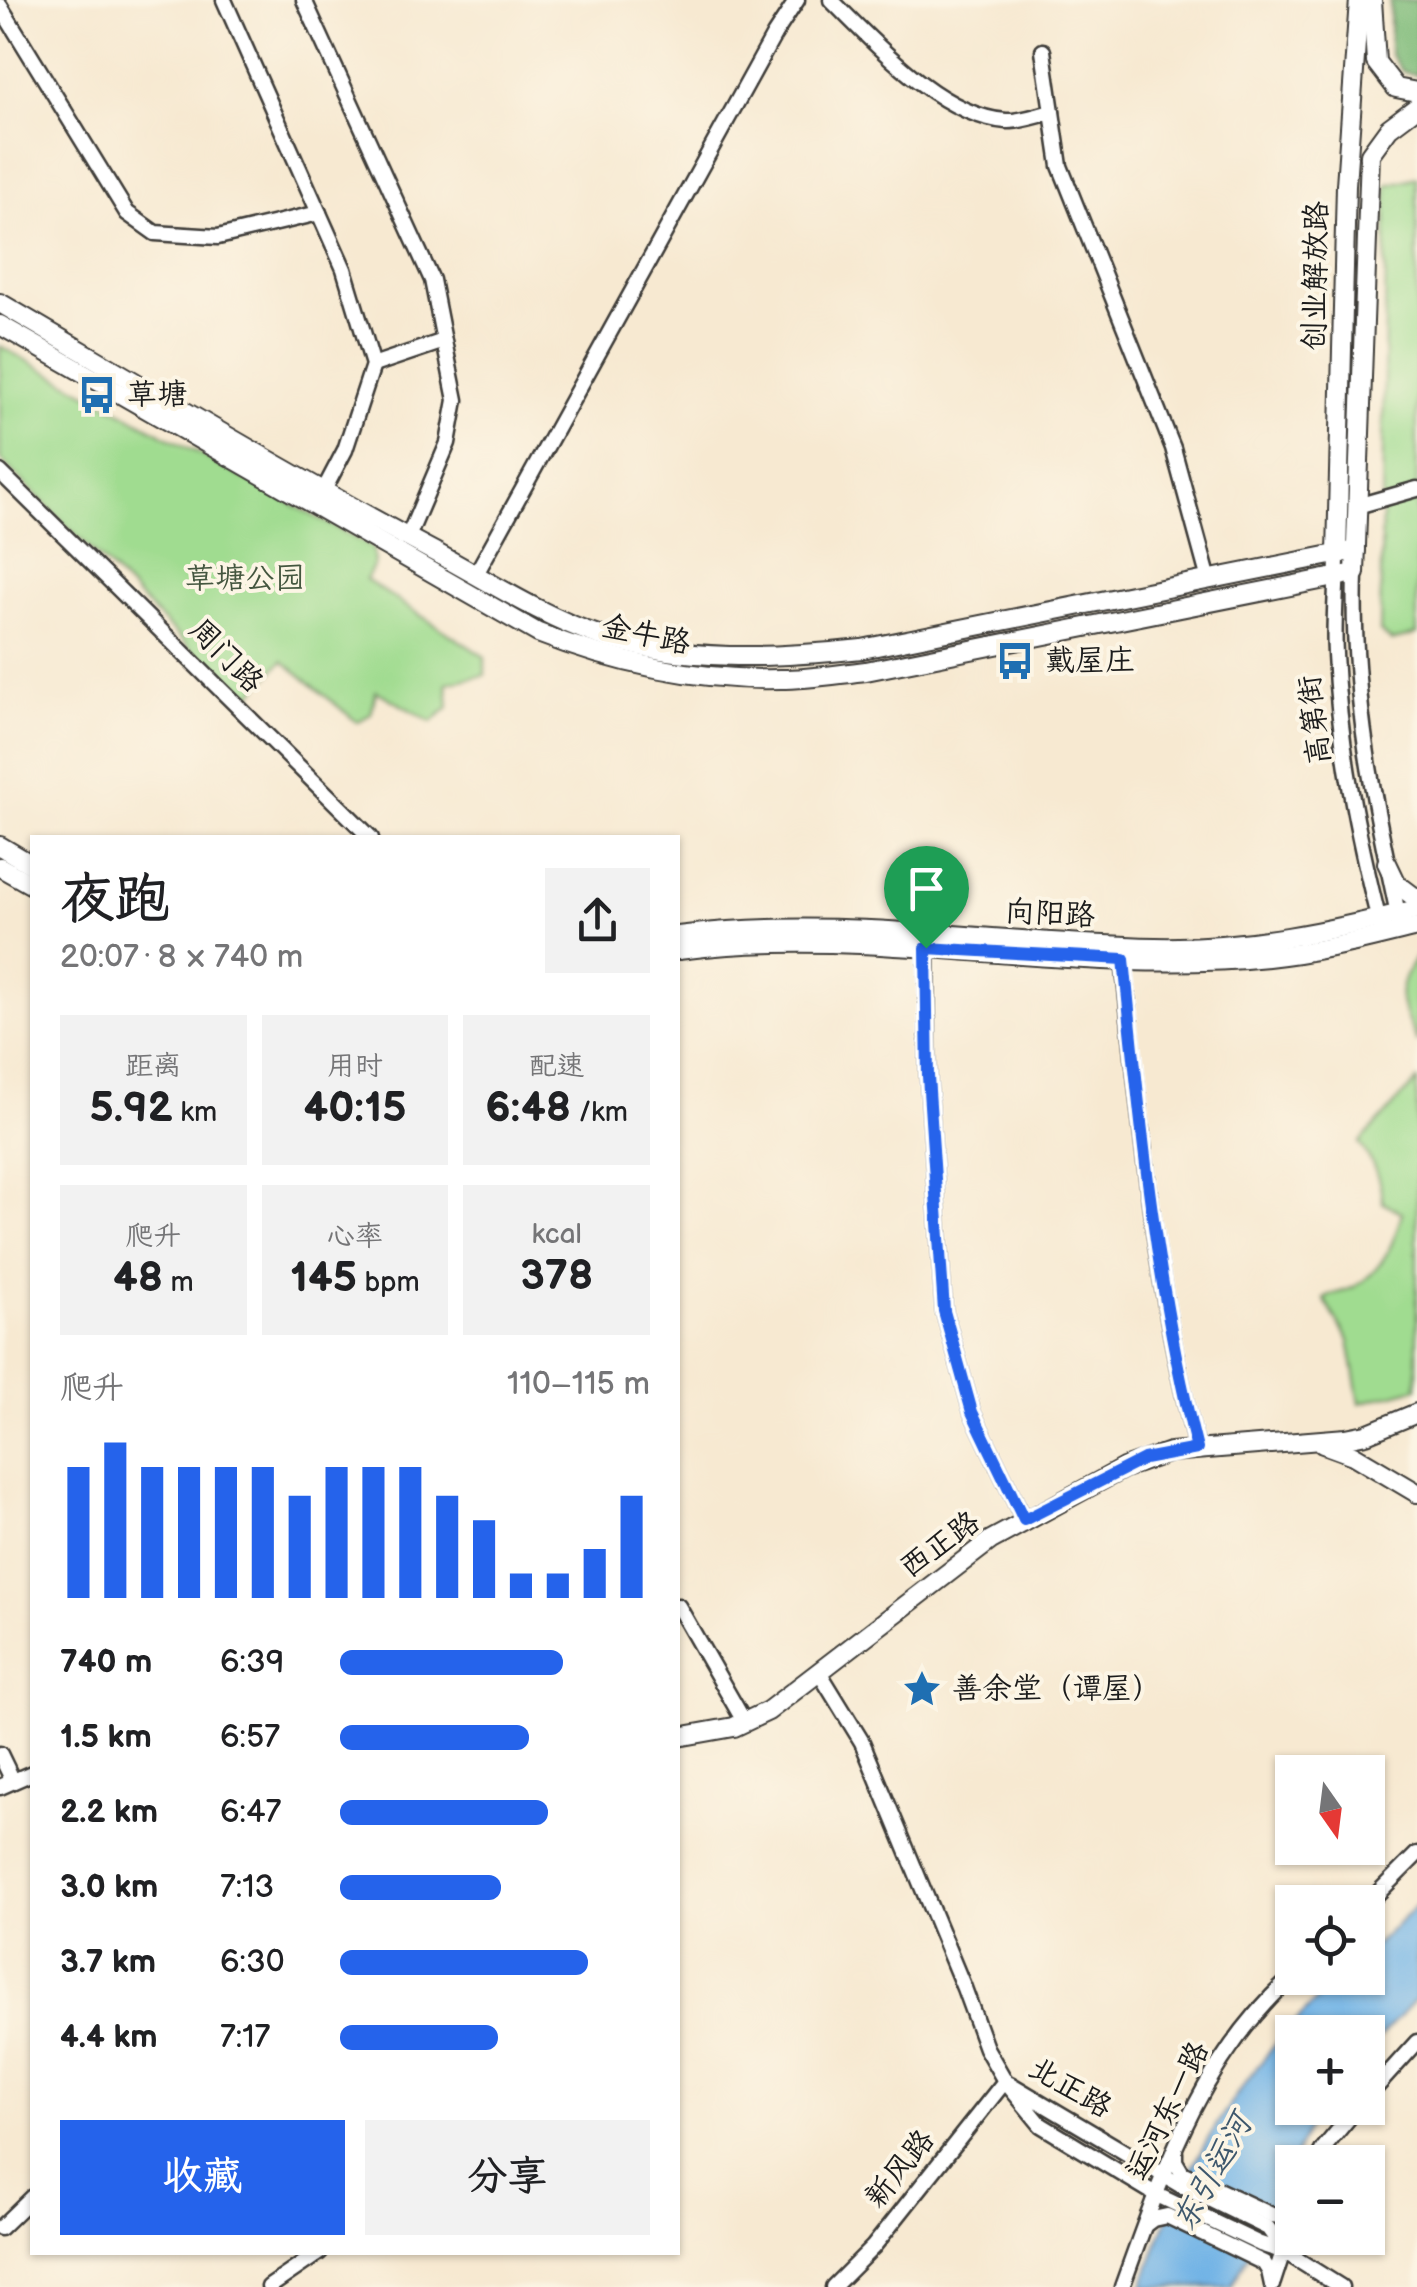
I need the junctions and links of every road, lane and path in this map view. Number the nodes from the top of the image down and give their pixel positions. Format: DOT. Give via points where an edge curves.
graph roads {
  1 [pos="224,0"];
  2 [pos="304,0"];
  3 [pos="797,0"];
  4 [pos="831,0"];
  5 [pos="1359,0"];
  6 [pos="1372,0"];
  7 [pos="0,6"];
  8 [pos="1043,51"];
  9 [pos="1417,92"];
  10 [pos="1417,107"];
  11 [pos="1052,112"];
  12 [pos="320,213"];
  13 [pos="0,303"];
  14 [pos="0,325"];
  15 [pos="444,341"];
  16 [pos="374,366"];
  17 [pos="0,472"];
  18 [pos="1417,490"];
  19 [pos="323,492"];
  20 [pos="1357,506"];
  21 [pos="408,538"];
  22 [pos="1346,552"];
  23 [pos="476,574"];
  24 [pos="1346,574"];
  25 [pos="1210,580"];
  26 [pos="367,835"];
  27 [pos="0,846"];
  28 [pos="30,863"];
  29 [pos="1387,863"];
  30 [pos="0,867"];
  31 [pos="30,884"];
  32 [pos="1417,899"];
  33 [pos="1409,920"];
  34 [pos="1380,927"];
  35 [pos="680,936"];
  36 [pos="927,942"];
  37 [pos="680,950"];
  38 [pos="1124,959"];
  39 [pos="1417,1413"];
  40 [pos="1318,1442"];
  41 [pos="1197,1449"];
  42 [pos="1417,1493"];
  43 [pos="1024,1520"];
  44 [pos="680,1609"];
  45 [pos="819,1672"];
  46 [pos="745,1722"];
  47 [pos="680,1737"];
  48 [pos="0,1754"];
  49 [pos="30,1774"];
  50 [pos="6,1784"];
  51 [pos="1417,1854"];
  52 [pos="1385,1886"];
  53 [pos="1275,1992"];
  54 [pos="1417,2042"];
  55 [pos="1385,2077"];
  56 [pos="1005,2081"];
  57 [pos="1342,2125"];
  58 [pos="1325,2145"];
  59 [pos="1175,2152"];
  60 [pos="1164,2176"];
  61 [pos="1181,2179"];
  62 [pos="1157,2194"];
  63 [pos="30,2199"];
  64 [pos="1170,2210"];
  65 [pos="1275,2219"];
  66 [pos="1270,2222"];
  67 [pos="1144,2226"];
  68 [pos="0,2228"];
  69 [pos="1275,2232"];
  70 [pos="1257,2250"];
  71 [pos="1275,2251"];
  72 [pos="316,2255"];
  73 [pos="1284,2255"];
  74 [pos="1290,2255"];
  75 [pos="1272,2286"];
  76 [pos="269,2287"];
  77 [pos="833,2287"];
  78 [pos="1122,2287"];
  79 [pos="1341,2287"];
  1 -- 12 [label="street"];
  2 -- 15 [label="street" via="432,280"];
  3 -- 23 [label="street"];
  4 -- 11 [label="street" via="947,103 1007,121"];
  5 -- 22 [label="main road, 创业解放路" via="1346,185"];
  6 -- 9 [label="main road" via="1376,62 1396,88"];
  7 -- 12 [label="street" via="127,213 155,232 218,237"];
  8 -- 11 [label="street"];
  10 -- 20 [label="main road, 创业解放路" via="1388,128 1370,154"];
  11 -- 25 [label="street" via="1060,166 1174,448"];
  12 -- 16 [label="street"];
  13 -- 19 [label="main road"];
  14 -- 24 [label="main road, 金牛路" via="538,633 649,668 783,680 866,671"];
  15 -- 16 [label="street"];
  15 -- 21 [label="street" via="456,400 448,442"];
  16 -- 19 [label="street"];
  17 -- 26 [label="street, 周门路"];
  18 -- 20 [label="street"];
  19 -- 21 [label="main road"];
  20 -- 22 [label="main road, 创业解放路"];
  21 -- 23 [label="main road"];
  22 -- 24 [label="main road, 高第街"];
  22 -- 25 [label="main road"];
  23 -- 25 [label="main road" via="598,635 648,647 781,658 862,650"];
  24 -- 29 [label="street, 高第街"];
  24 -- 34 [label="street, 高第街" via="1335,653 1353,807"];
  27 -- 28 [label="main road"];
  29 -- 32 [label="main road" via="1397,884"];
  29 -- 33 [label="street, 高第街"];
  30 -- 31 [label="main road"];
  33 -- 34 [label="main road, 向阳路"];
  34 -- 36 [label="main road, 向阳路" via="1266,943 1158,948"];
  34 -- 38 [label="main road, 向阳路" via="1268,957"];
  35 -- 36 [label="main road, 向阳路" via="734,928"];
  36 -- 37 [label="main road, 向阳路" via="736,942"];
  36 -- 38 [label="main road, 向阳路"];
  36 -- 43 [label="street" via="928,1076 944,1311 972,1412"];
  38 -- 41 [label="street" via="1145,1168"];
  39 -- 40 [label="main road, 西正路" via="1366,1434"];
  40 -- 41 [label="main road, 西正路"];
  40 -- 42 [label="main road, 西正路"];
  41 -- 43 [label="main road, 西正路" via="1144,1459"];
  43 -- 45 [label="main road, 西正路"];
  44 -- 46 [label="street"];
  45 -- 46 [label="main road, 西正路"];
  45 -- 56 [label="street" via="862,1742"];
  46 -- 47 [label="main road, 西正路"];
  48 -- 50 [label="street"];
  49 -- 50 [label="street"];
  51 -- 52 [label="street"];
  53 -- 59 [label="street, 运河东一路" via="1204,2084"];
  54 -- 55 [label="street"];
  56 -- 60 [label="street, 北正路"];
  56 -- 62 [label="street, 北正路" via="1040,2125"];
  56 -- 77 [label="street, 新风路" via="873,2247"];
  57 -- 58 [label="street"];
  59 -- 60 [label="street, 运河东一路"];
  59 -- 61 [label="street"];
  60 -- 61 [label="street, 北正路"];
  60 -- 62 [label="street, 运河东一路"];
  61 -- 66 [label="street, 北正路"];
  62 -- 64 [label="street, 北正路"];
  62 -- 67 [label="street, 运河东一路"];
  63 -- 68 [label="street"];
  64 -- 67 [label="street"];
  64 -- 70 [label="street, 北正路"];
  65 -- 66 [label="street"];
  66 -- 69 [label="street"];
  67 -- 78 [label="street, 运河东一路"];
  70 -- 71 [label="street, 北正路"];
  70 -- 75 [label="street"];
  72 -- 76 [label="street"];
  73 -- 75 [label="street"];
  74 -- 79 [label="street"];
}
